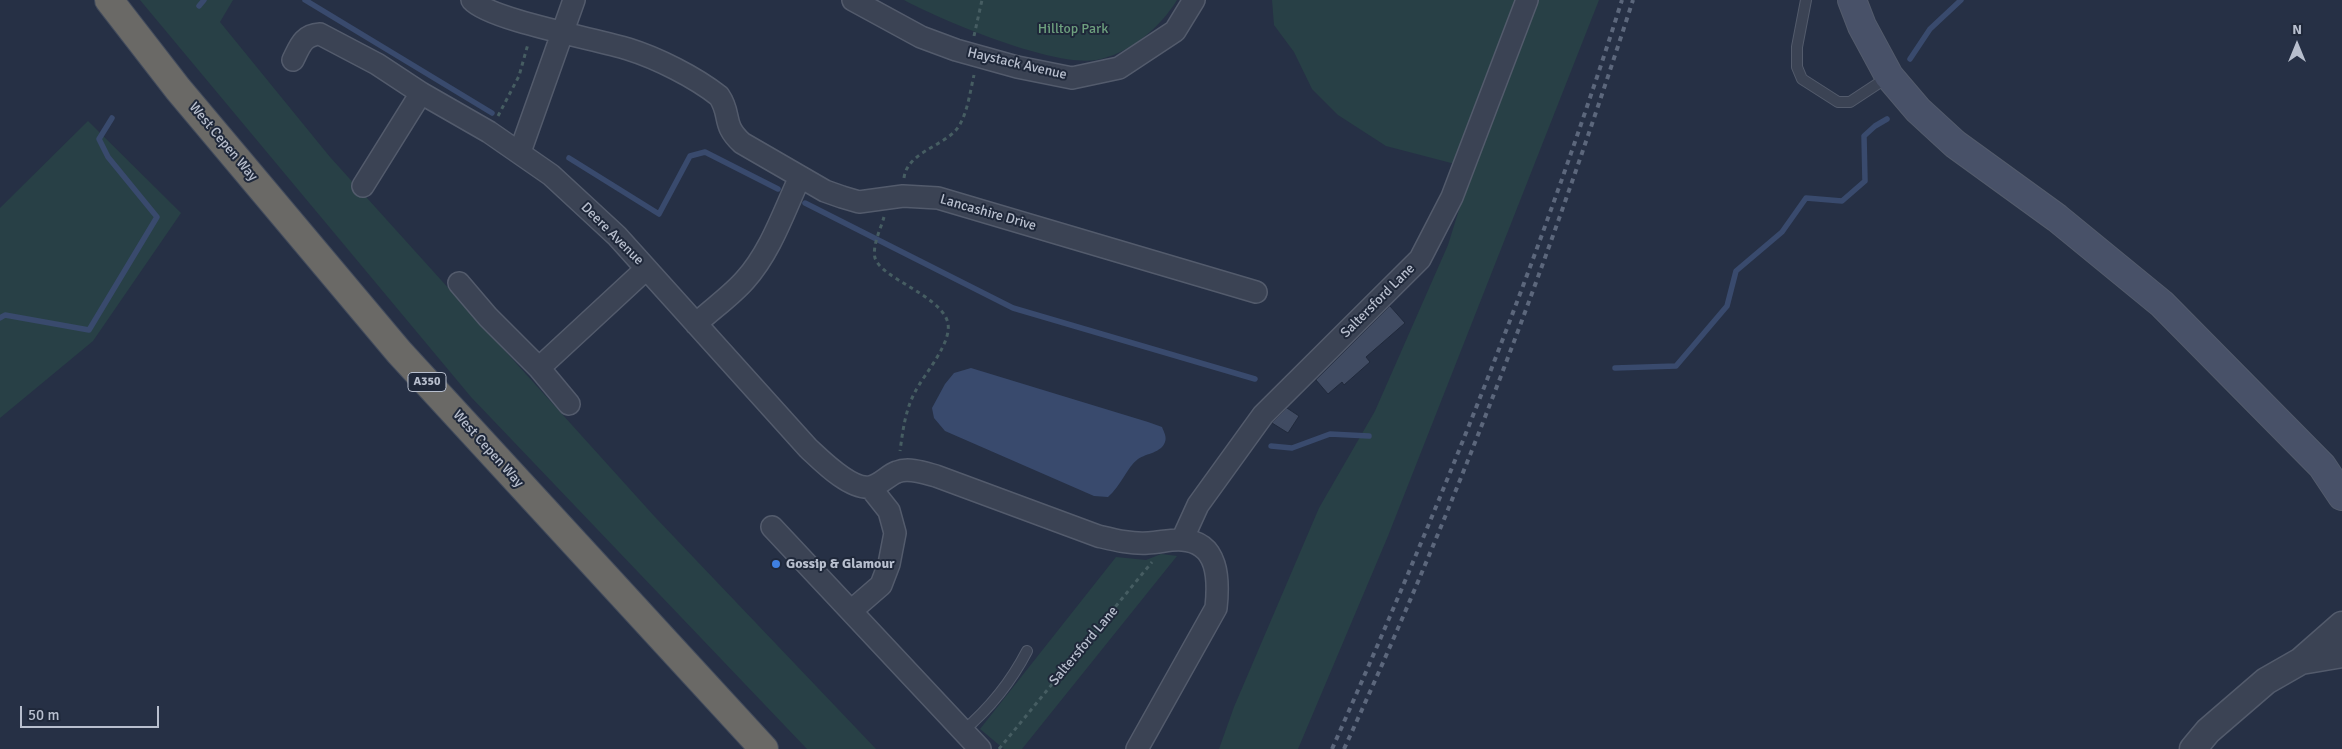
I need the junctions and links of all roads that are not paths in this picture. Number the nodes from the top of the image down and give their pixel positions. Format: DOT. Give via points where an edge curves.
graph roads {
  1 [pos="109,0"];
  2 [pos="472,0"];
  3 [pos="574,0"];
  4 [pos="853,0"];
  5 [pos="1194,0"];
  6 [pos="1526,0"];
  7 [pos="1806,0"];
  8 [pos="1852,0"];
  9 [pos="562,31"];
  10 [pos="293,60"];
  11 [pos="1890,76"];
  12 [pos="421,93"];
  13 [pos="520,152"];
  14 [pos="800,177"];
  15 [pos="363,186"];
  16 [pos="646,269"];
  17 [pos="459,283"];
  18 [pos="1256,292"];
  19 [pos="696,324"];
  20 [pos="539,368"];
  21 [pos="569,404"];
  22 [pos="2332,471"];
  23 [pos="870,487"];
  24 [pos="2342,496"];
  25 [pos="772,527"];
  26 [pos="1174,540"];
  27 [pos="852,611"];
  28 [pos="2342,625"];
  29 [pos="1027,650"];
  30 [pos="2342,654"];
  31 [pos="2301,661"];
  32 [pos="963,731"];
  33 [pos="764,749"];
  34 [pos="980,749"];
  35 [pos="1137,749"];
  36 [pos="2193,749"];
  1 -- 33 [label="highway, West Cepen Way / A350" via="191,104 399,352"];
  2 -- 9 [label="street, Lancashire Drive" via="493,12"];
  3 -- 9 [label="street"];
  4 -- 5 [label="street, Haystack Avenue" via="921,37 1017,67 1072,78 1119,68 1175,31"];
  6 -- 26 [label="street, Saltersford Lane" via="1452,196 1420,259 1263,415"];
  7 -- 11 [label="lane" via="1797,47 1797,67 1802,79 1838,102 1850,102"];
  8 -- 11 [label="main road" via="1862,26"];
  9 -- 13 [label="street"];
  9 -- 14 [label="street, Lancashire Drive" via="629,49 713,90 724,103 731,133 742,143"];
  10 -- 12 [label="street, Deere Avenue" via="302,42 310,35 320,34 377,64"];
  11 -- 22 [label="main road" via="1918,110 1955,144 2057,218 2162,304"];
  12 -- 13 [label="street, Deere Avenue"];
  12 -- 15 [label="street"];
  13 -- 16 [label="street, Deere Avenue" via="551,175 617,236"];
  14 -- 18 [label="street, Lancashire Drive" via="825,191 859,202 903,196 938,198"];
  14 -- 19 [label="street" via="759,261 745,279"];
  16 -- 19 [label="street, Deere Avenue"];
  16 -- 20 [label="street"];
  17 -- 20 [label="street"];
  19 -- 23 [label="street, Deere Avenue" via="808,448 832,470 860,486"];
  20 -- 21 [label="street"];
  22 -- 24 [label="main road"];
  23 -- 26 [label="street" via="898,472 914,470 1098,536 1122,542"];
  23 -- 27 [label="street" via="889,511 895,533 881,585"];
  25 -- 27 [label="street"];
  26 -- 35 [label="street" via="1197,543 1208,550 1217,568 1216,608"];
  27 -- 32 [label="street"];
  28 -- 31 [label="street"];
  29 -- 32 [label="lane" via="1003,691"];
  30 -- 31 [label="street"];
  31 -- 36 [label="street" via="2266,681 2208,731"];
  32 -- 34 [label="street"];
}
